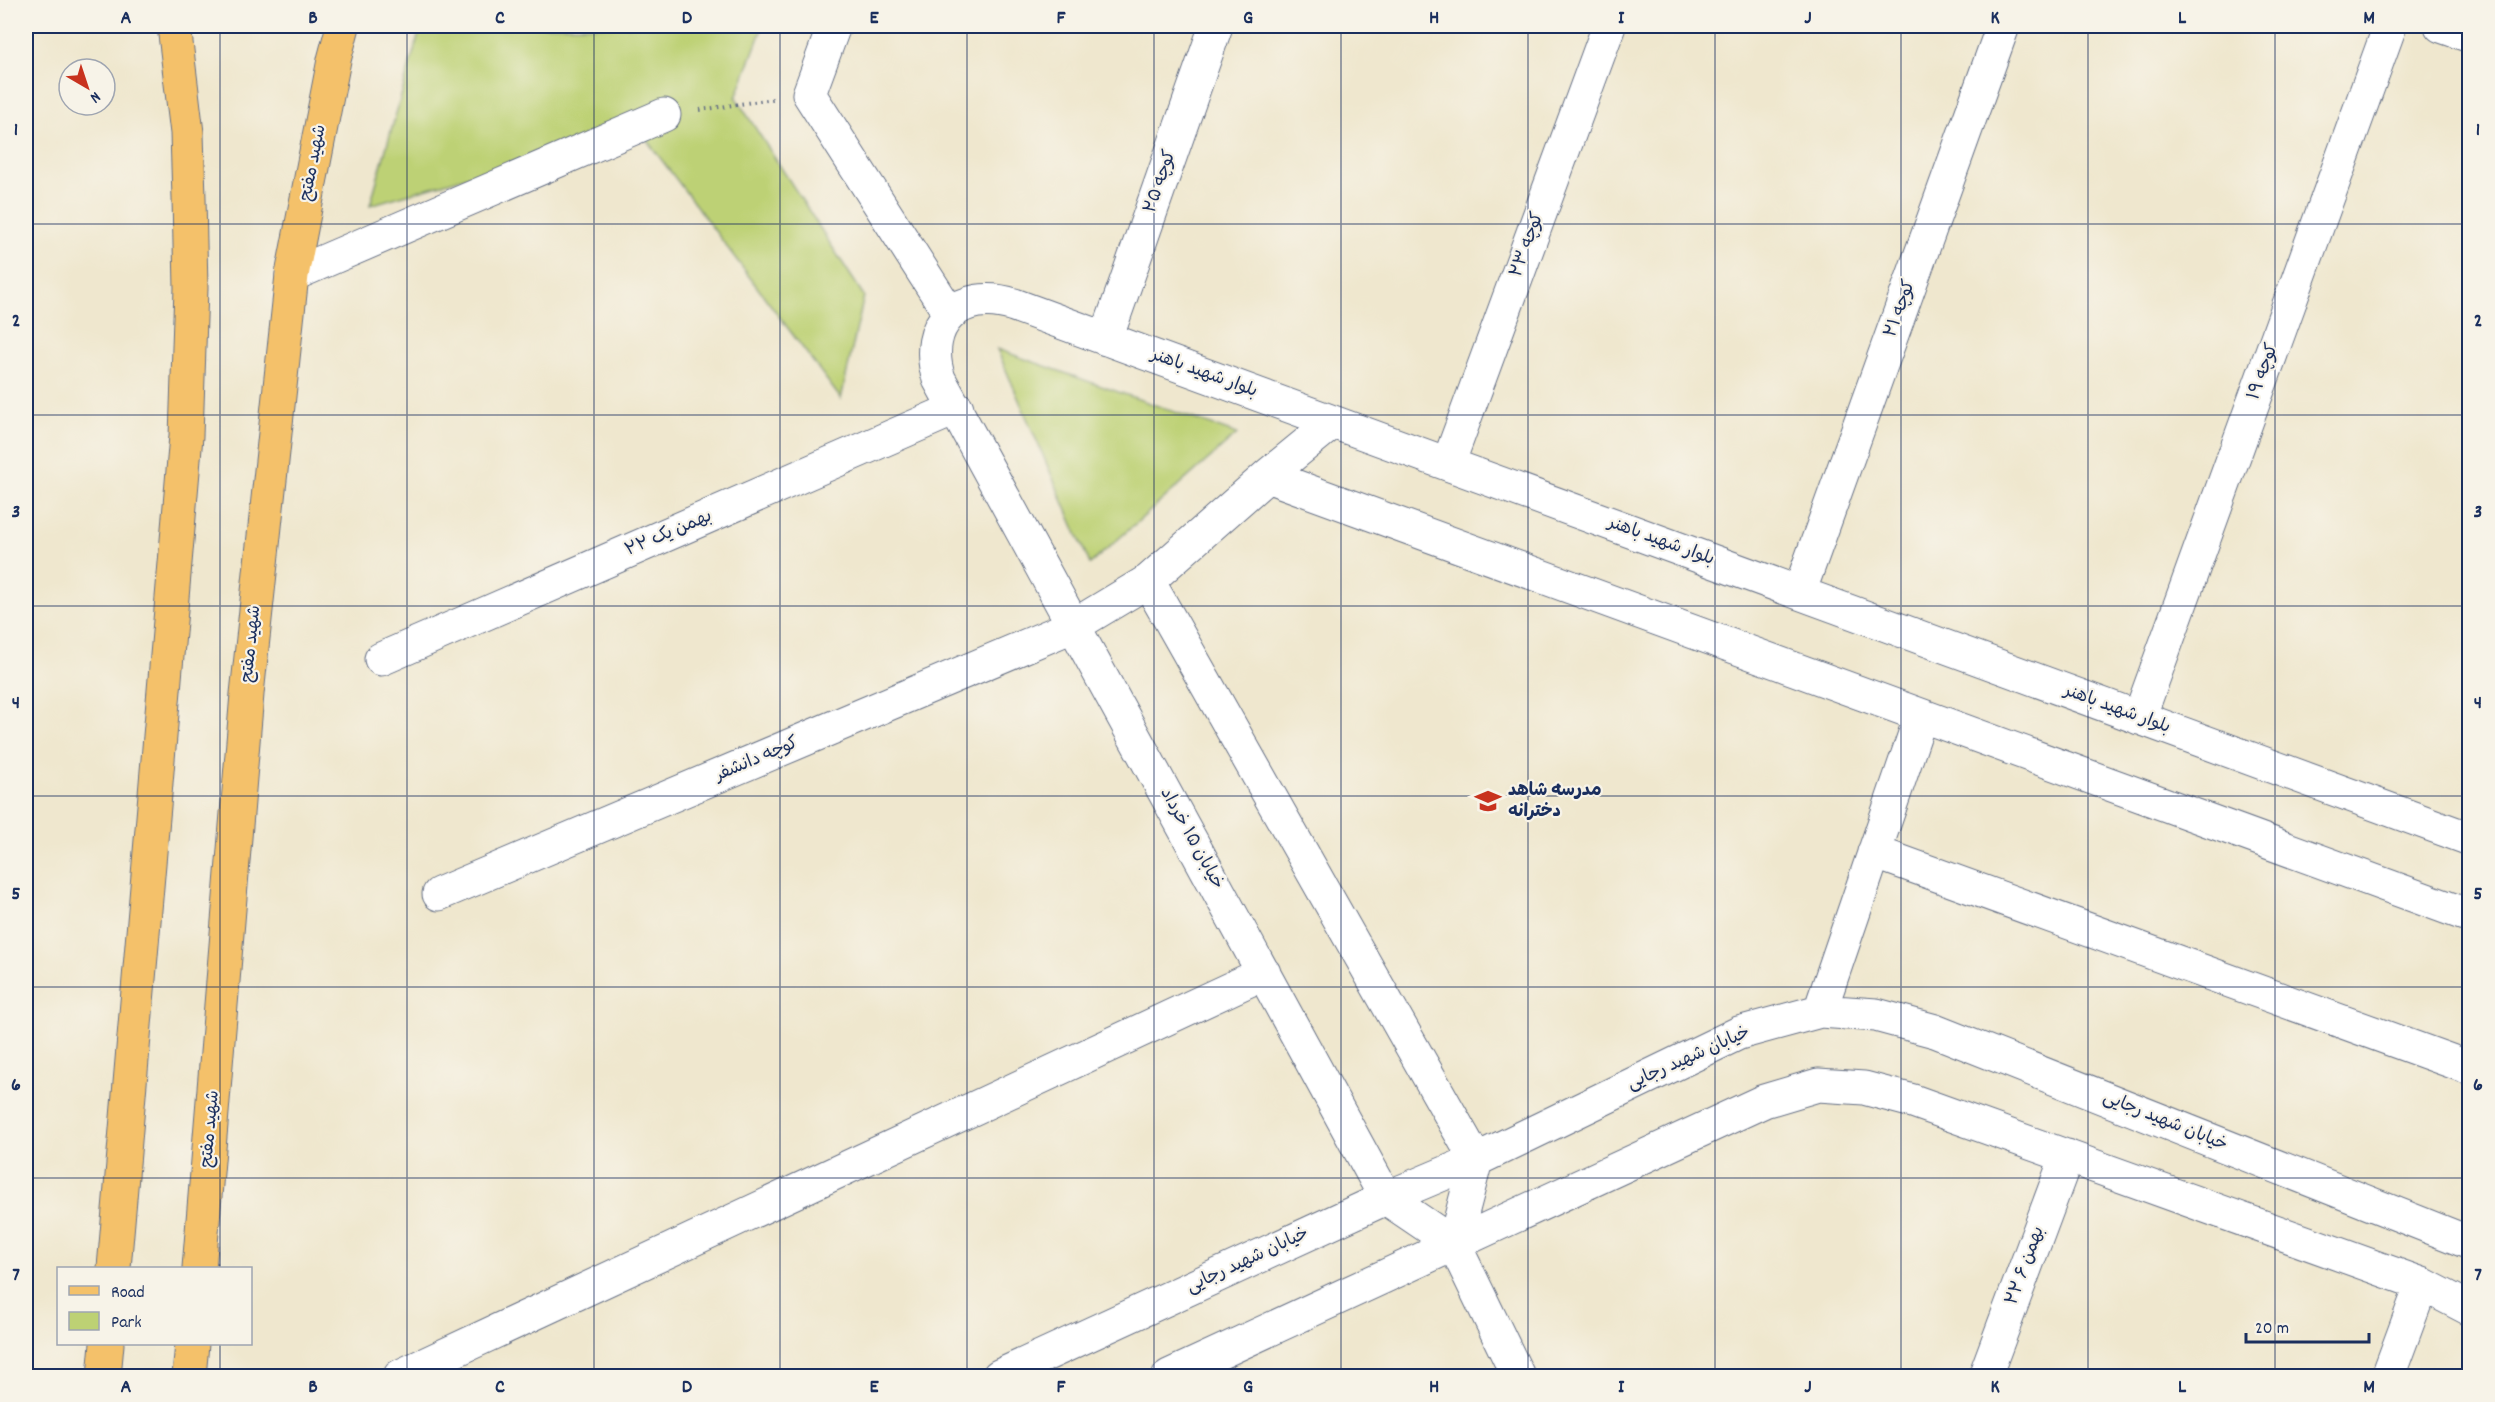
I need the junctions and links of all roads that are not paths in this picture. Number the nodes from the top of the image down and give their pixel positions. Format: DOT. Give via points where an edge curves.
graph roads {
  1 [pos="174,26"];
  2 [pos="344,26"];
  3 [pos="834,26"];
  4 [pos="1216,26"];
  5 [pos="1609,26"];
  6 [pos="2003,26"];
  7 [pos="2390,26"];
  8 [pos="2441,26"];
  9 [pos="2469,36"];
  10 [pos="664,115"];
  11 [pos="292,275"];
  12 [pos="950,314"];
  13 [pos="1106,339"];
  14 [pos="957,408"];
  15 [pos="1333,422"];
  16 [pos="1448,464"];
  17 [pos="1266,476"];
  18 [pos="1148,581"];
  19 [pos="1799,593"];
  20 [pos="1075,625"];
  21 [pos="381,659"];
  22 [pos="1921,716"];
  23 [pos="2139,718"];
  24 [pos="2469,839"];
  25 [pos="1874,852"];
  26 [pos="439,894"];
  27 [pos="2469,916"];
  28 [pos="1264,973"];
  29 [pos="1820,1011"];
  30 [pos="2469,1068"];
  31 [pos="2067,1156"];
  32 [pos="1476,1160"];
  33 [pos="1386,1197"];
  34 [pos="2469,1243"];
  35 [pos="1454,1244"];
  36 [pos="114,1267"];
  37 [pos="199,1267"];
  38 [pos="2421,1284"];
  39 [pos="2469,1309"];
  40 [pos="107,1345"];
  41 [pos="192,1345"];
  42 [pos="104,1377"];
  43 [pos="189,1377"];
  44 [pos="400,1377"];
  45 [pos="999,1377"];
  46 [pos="1169,1377"];
  47 [pos="1518,1377"];
  48 [pos="1985,1377"];
  49 [pos="2388,1377"];
  1 -- 36 [label="main road" via="188,176 191,288 186,436"];
  2 -- 11 [label="main road, شهید مفتح"];
  3 -- 12 [label="street" via="810,94"];
  4 -- 13 [label="street, کوچه ۲۵"];
  5 -- 16 [label="street, کوچه ۲۳"];
  6 -- 19 [label="street, کوچه ۲۱"];
  7 -- 23 [label="street, کوچه ۱۹"];
  8 -- 9 [label="street"];
  10 -- 11 [label="street"];
  11 -- 37 [label="main road, شهید مفتح" via="247,694"];
  12 -- 13 [label="street, بلوار شهید باهنر" via="963,304 997,299"];
  12 -- 14 [label="street" via="939,329 934,362 939,379"];
  13 -- 15 [label="street, بلوار شهید باهنر"];
  14 -- 20 [label="street, خیابان ۱۵ خرداد"];
  14 -- 21 [label="street, ۲۲ بهمن یک"];
  15 -- 16 [label="street, بلوار شهید باهنر"];
  15 -- 17 [label="street, کوچه دانشفر"];
  16 -- 19 [label="street, بلوار شهید باهنر"];
  17 -- 18 [label="street, کوچه دانشفر"];
  17 -- 22 [label="street"];
  18 -- 20 [label="street, کوچه دانشفر"];
  18 -- 32 [label="street"];
  19 -- 23 [label="street, بلوار شهید باهنر"];
  20 -- 26 [label="street, کوچه دانشفر"];
  20 -- 28 [label="street, خیابان ۱۵ خرداد"];
  22 -- 25 [label="street"];
  22 -- 27 [label="street"];
  23 -- 24 [label="street, بلوار شهید باهنر"];
  25 -- 29 [label="street"];
  25 -- 30 [label="street"];
  28 -- 33 [label="street, خیابان ۱۵ خرداد"];
  28 -- 44 [label="street"];
  29 -- 32 [label="street, خیابان شهید رجایی" via="1739,1033"];
  29 -- 34 [label="street, خیابان شهید رجایی" via="1876,1015 1935,1031"];
  31 -- 35 [label="street" via="1913,1101 1864,1088 1818,1085 1764,1101"];
  31 -- 38 [label="street"];
  31 -- 48 [label="street, ۲۲ بهمن ۶"];
  32 -- 33 [label="street, خیابان شهید رجایی"];
  32 -- 35 [label="street"];
  33 -- 35 [label="street, خیابان ۱۵ خرداد"];
  33 -- 45 [label="street, خیابان شهید رجایی"];
  35 -- 46 [label="street"];
  35 -- 47 [label="street, خیابان ۱۵ خرداد"];
  38 -- 39 [label="street"];
  38 -- 49 [label="street"];
  40 -- 42 [label="main road"];
  41 -- 43 [label="main road"];
}
